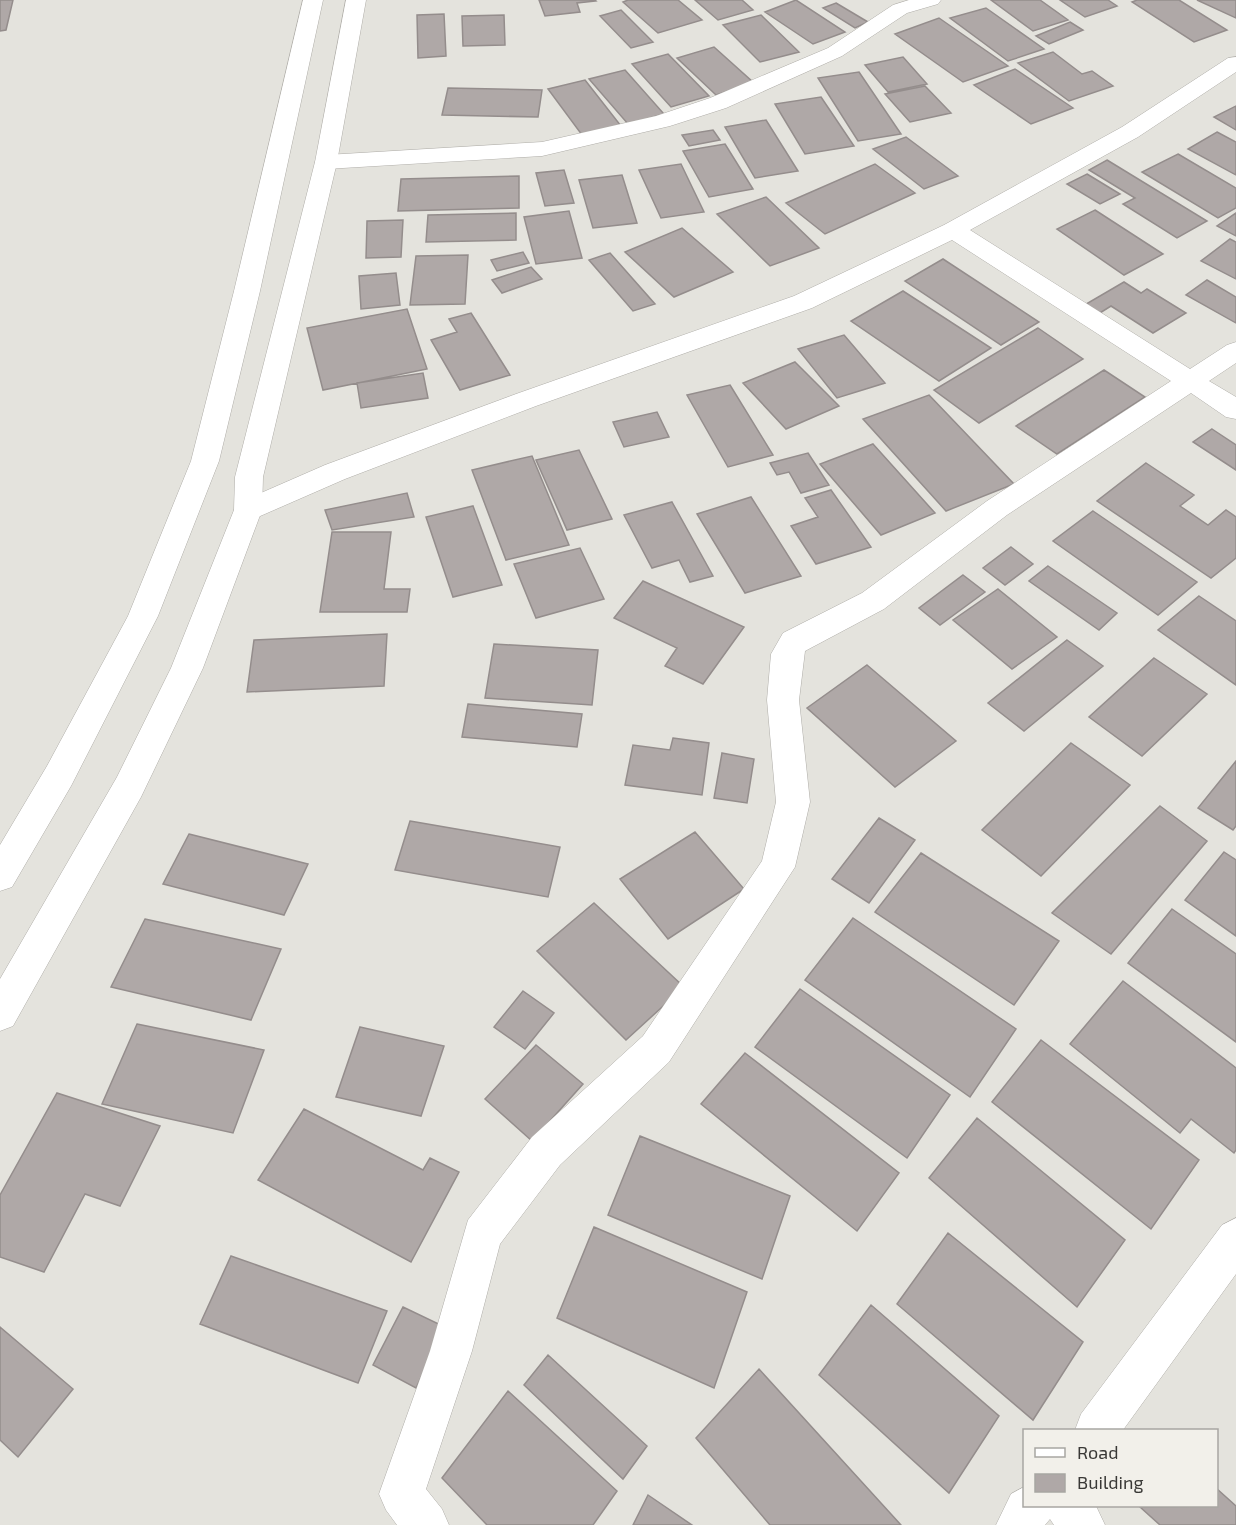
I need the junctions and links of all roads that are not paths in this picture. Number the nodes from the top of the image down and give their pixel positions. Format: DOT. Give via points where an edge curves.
graph roads {
  1 [pos="313,0"];
  2 [pos="356,0"];
  3 [pos="931,0"];
  4 [pos="1236,63"];
  5 [pos="326,162"];
  6 [pos="953,230"];
  7 [pos="1236,351"];
  8 [pos="1191,380"];
  9 [pos="1236,410"];
  10 [pos="248,510"];
  11 [pos="0,876"];
  12 [pos="0,1014"];
  13 [pos="1236,1239"];
  14 [pos="1098,1429"];
  15 [pos="1032,1507"];
  16 [pos="1069,1507"];
  17 [pos="426,1525"];
  18 [pos="1019,1525"];
  19 [pos="1082,1525"];
  1 -- 11 [label="street" via="204,461 143,616 59,776"];
  2 -- 5 [label="street"];
  3 -- 5 [label="street" via="900,9 824,56 718,104 662,121 515,152"];
  4 -- 6 [label="street" via="1130,132"];
  5 -- 10 [label="street" via="249,477"];
  6 -- 8 [label="street"];
  6 -- 10 [label="street" via="803,302 494,412 335,472"];
  7 -- 8 [label="street"];
  8 -- 9 [label="street"];
  8 -- 17 [label="street" via="997,508 873,601 794,642 787,654 783,700 793,802 778,867 656,1049 546,1150 482,1234 451,1351 402,1494"];
  10 -- 12 [label="street" via="187,668 129,787"];
  13 -- 14 [label="street"];
  15 -- 18 [label="street"];
  16 -- 19 [label="street"];
}
